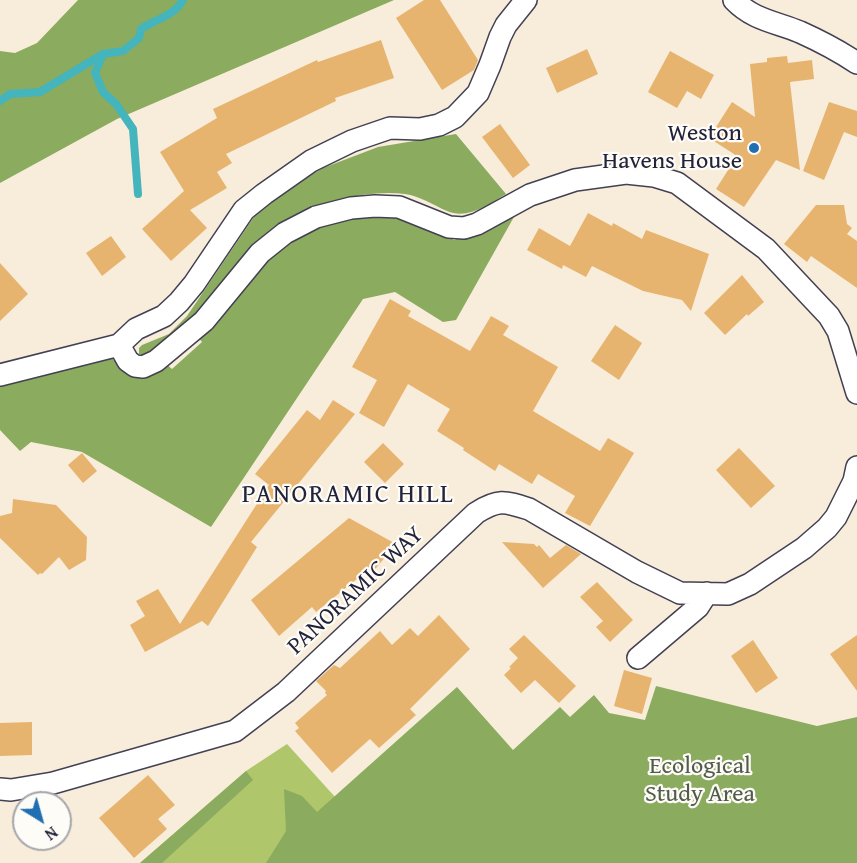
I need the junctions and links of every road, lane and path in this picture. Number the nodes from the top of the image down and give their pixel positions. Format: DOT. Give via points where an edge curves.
graph roads {
  1 [pos="526,0"];
  2 [pos="734,0"];
  3 [pos="857,63"];
  4 [pos="119,345"];
  5 [pos="0,375"];
  6 [pos="857,393"];
  7 [pos="857,467"];
  8 [pos="707,593"];
  9 [pos="638,658"];
  10 [pos="0,789"];
  1 -- 4 [label="street" via="506,25 478,93 455,117 420,129 390,128 311,161 244,210 179,302 164,316 136,329"];
  2 -- 3 [label="street" via="755,17 832,46"];
  4 -- 5 [label="street"];
  4 -- 6 [label="street" via="135,366 156,361 204,321 260,253 285,233 316,217 351,208 399,207 449,227 464,228 530,195 575,180 626,173 677,183 766,249 834,323"];
  7 -- 8 [label="street, PANORAMIC WAY" via="854,482 836,517 804,548 750,584 728,594"];
  8 -- 9 [label="street" via="699,607"];
  8 -- 10 [label="street, PANORAMIC WAY" via="680,592 637,572 529,509 492,503 476,513 286,692 235,731 53,783"];
}
